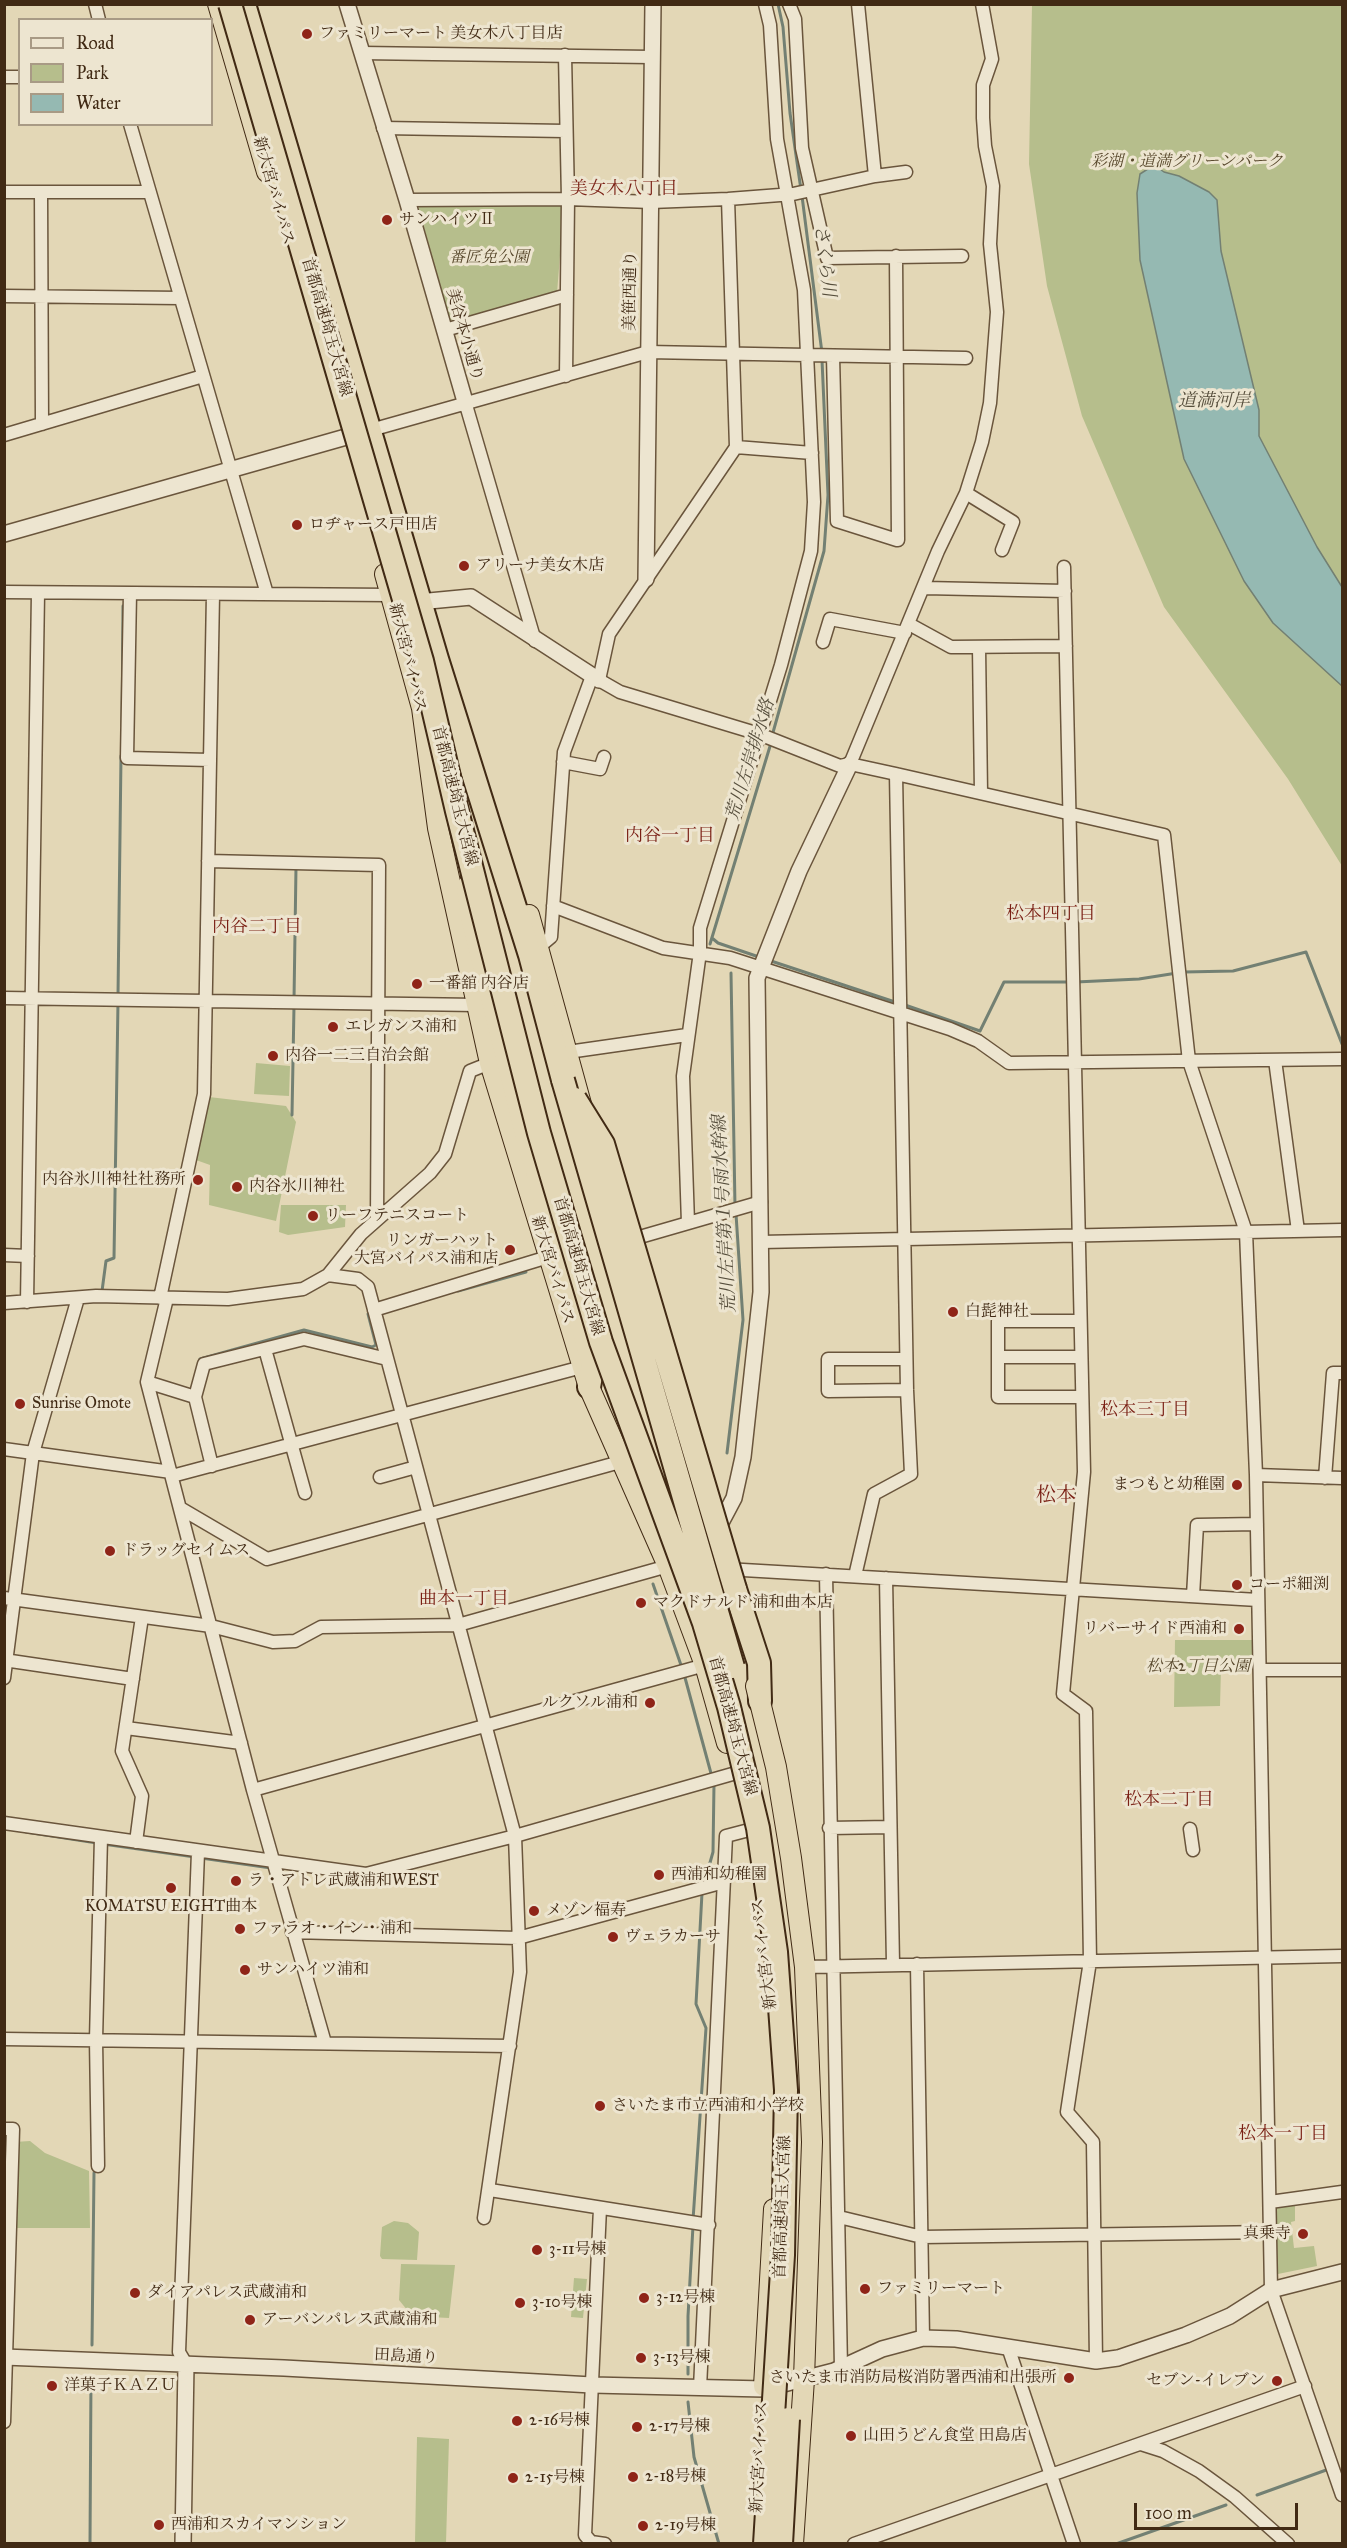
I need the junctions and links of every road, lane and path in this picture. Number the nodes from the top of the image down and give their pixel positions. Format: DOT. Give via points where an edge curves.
graph roads {
  1 [pos="218,4"];
  2 [pos="230,4"];
  3 [pos="244,4"];
  4 [pos="254,4"];
  5 [pos="346,4"];
  6 [pos="653,4"];
  7 [pos="765,4"];
  8 [pos="789,4"];
  9 [pos="858,4"];
  10 [pos="982,4"];
  11 [pos="361,53"];
  12 [pos="565,55"];
  13 [pos="651,57"];
  14 [pos="131,126"];
  15 [pos="383,128"];
  16 [pos="565,131"];
  17 [pos="906,172"];
  18 [pos="875,176"];
  19 [pos="810,191"];
  20 [pos="4,192"];
  21 [pos="41,192"];
  22 [pos="149,192"];
  23 [pos="790,195"];
  24 [pos="568,199"];
  25 [pos="728,199"];
  26 [pos="407,200"];
  27 [pos="651,202"];
  28 [pos="896,256"];
  29 [pos="962,256"];
  30 [pos="4,296"];
  31 [pos="42,296"];
  32 [pos="567,296"];
  33 [pos="180,298"];
  34 [pos="445,330"];
  35 [pos="648,352"];
  36 [pos="733,354"];
  37 [pos="812,355"];
  38 [pos="831,356"];
  39 [pos="898,357"];
  40 [pos="966,358"];
  41 [pos="203,376"];
  42 [pos="566,376"];
  43 [pos="466,405"];
  44 [pos="42,424"];
  45 [pos="378,428"];
  46 [pos="4,435"];
  47 [pos="346,437"];
  48 [pos="736,447"];
  49 [pos="812,453"];
  50 [pos="230,469"];
  51 [pos="966,493"];
  52 [pos="4,534"];
  53 [pos="1002,550"];
  54 [pos="1064,567"];
  55 [pos="646,579"];
  56 [pos="925,588"];
  57 [pos="1065,591"];
  58 [pos="4,592"];
  59 [pos="38,593"];
  60 [pos="130,593"];
  61 [pos="213,594"];
  62 [pos="267,594"];
  63 [pos="391,595"];
  64 [pos="429,601"];
  65 [pos="907,628"];
  66 [pos="535,641"];
  67 [pos="823,642"];
  68 [pos="979,646"];
  69 [pos="1066,646"];
  70 [pos="596,678"];
  71 [pos="762,735"];
  72 [pos="604,758"];
  73 [pos="210,760"];
  74 [pos="563,762"];
  75 [pos="850,764"];
  76 [pos="896,774"];
  77 [pos="981,793"];
  78 [pos="457,811"];
  79 [pos="1071,814"];
  80 [pos="208,861"];
  81 [pos="553,906"];
  82 [pos="539,947"];
  83 [pos="702,952"];
  84 [pos="761,961"];
  85 [pos="4,998"];
  86 [pos="32,999"];
  87 [pos="205,1001"];
  88 [pos="379,1003"];
  89 [pos="477,1005"];
  90 [pos="899,1006"];
  91 [pos="687,1035"];
  92 [pos="568,1052"];
  93 [pos="1342,1059"];
  94 [pos="1275,1060"];
  95 [pos="1189,1061"];
  96 [pos="1075,1062"];
  97 [pos="489,1064"];
  98 [pos="563,1080"];
  99 [pos="761,1202"];
  100 [pos="377,1219"];
  101 [pos="688,1223"];
  102 [pos="1342,1230"];
  103 [pos="1246,1232"];
  104 [pos="1298,1232"];
  105 [pos="1077,1236"];
  106 [pos="904,1239"];
  107 [pos="622,1242"];
  108 [pos="761,1242"];
  109 [pos="4,1255"];
  110 [pos="28,1256"];
  111 [pos="548,1257"];
  112 [pos="328,1275"];
  113 [pos="78,1298"];
  114 [pos="163,1298"];
  115 [pos="27,1302"];
  116 [pos="4,1303"];
  117 [pos="374,1310"];
  118 [pos="1079,1321"];
  119 [pos="265,1349"];
  120 [pos="998,1357"];
  121 [pos="1080,1357"];
  122 [pos="387,1359"];
  123 [pos="906,1359"];
  124 [pos="1342,1373"];
  125 [pos="586,1377"];
  126 [pos="147,1382"];
  127 [pos="907,1390"];
  128 [pos="195,1397"];
  129 [pos="1080,1397"];
  130 [pos="402,1416"];
  131 [pos="290,1446"];
  132 [pos="4,1449"];
  133 [pos="33,1453"];
  134 [pos="620,1462"];
  135 [pos="212,1466"];
  136 [pos="416,1467"];
  137 [pos="172,1474"];
  138 [pos="1256,1475"];
  139 [pos="380,1477"];
  140 [pos="1325,1478"];
  141 [pos="1342,1478"];
  142 [pos="695,1484"];
  143 [pos="305,1493"];
  144 [pos="734,1498"];
  145 [pos="180,1508"];
  146 [pos="429,1515"];
  147 [pos="1257,1524"];
  148 [pos="712,1540"];
  149 [pos="668,1566"];
  150 [pos="721,1568"];
  151 [pos="825,1574"];
  152 [pos="855,1576"];
  153 [pos="886,1578"];
  154 [pos="1074,1589"];
  155 [pos="1193,1596"];
  156 [pos="10,1599"];
  157 [pos="1258,1599"];
  158 [pos="142,1617"];
  159 [pos="458,1625"];
  160 [pos="211,1626"];
  161 [pos="6,1660"];
  162 [pos="690,1669"];
  163 [pos="1260,1670"];
  164 [pos="1342,1670"];
  165 [pos="4,1678"];
  166 [pos="133,1679"];
  167 [pos="760,1701"];
  168 [pos="486,1726"];
  169 [pos="126,1728"];
  170 [pos="241,1743"];
  171 [pos="721,1777"];
  172 [pos="253,1790"];
  173 [pos="4,1823"];
  174 [pos="890,1827"];
  175 [pos="829,1828"];
  176 [pos="1190,1829"];
  177 [pos="749,1830"];
  178 [pos="515,1836"];
  179 [pos="100,1837"];
  180 [pos="136,1842"];
  181 [pos="1193,1850"];
  182 [pos="198,1852"];
  183 [pos="274,1862"];
  184 [pos="724,1882"];
  185 [pos="292,1932"];
  186 [pos="518,1938"];
  187 [pos="1342,1956"];
  188 [pos="1265,1958"];
  189 [pos="1090,1961"];
  190 [pos="893,1964"];
  191 [pos="917,1964"];
  192 [pos="831,1965"];
  193 [pos="805,1967"];
  194 [pos="4,2039"];
  195 [pos="96,2040"];
  196 [pos="192,2041"];
  197 [pos="325,2043"];
  198 [pos="510,2046"];
  199 [pos="4,2129"];
  200 [pos="98,2166"];
  201 [pos="490,2190"];
  202 [pos="1342,2192"];
  203 [pos="1270,2202"];
  204 [pos="600,2208"];
  205 [pos="839,2217"];
  206 [pos="484,2218"];
  207 [pos="709,2225"];
  208 [pos="1270,2232"];
  209 [pos="1094,2235"];
  210 [pos="922,2237"];
  211 [pos="1342,2272"];
  212 [pos="1271,2290"];
  213 [pos="923,2338"];
  214 [pos="1008,2347"];
  215 [pos="6,2357"];
  216 [pos="1096,2361"];
  217 [pos="186,2364"];
  218 [pos="841,2368"];
  219 [pos="804,2379"];
  220 [pos="592,2385"];
  221 [pos="1305,2386"];
  222 [pos="700,2388"];
  223 [pos="764,2389"];
  224 [pos="4,2422"];
  225 [pos="1141,2444"];
  226 [pos="1051,2475"];
  227 [pos="1342,2494"];
  228 [pos="183,2544"];
  229 [pos="605,2544"];
  230 [pos="755,2544"];
  231 [pos="765,2544"];
  232 [pos="781,2544"];
  233 [pos="793,2544"];
  234 [pos="854,2544"];
  235 [pos="1074,2544"];
  236 [pos="1288,2544"];
  1 -- 47 [label="highway, 新大宮バイパス"];
  2 -- 78 [label="highway, 首都高速埼玉大宮線, bridge" via="389,542"];
  3 -- 98 [label="highway, 首都高速埼玉大宮線" via="437,659 530,955"];
  4 -- 45 [label="highway, 新大宮バイパス"];
  5 -- 11 [label="street, 美谷本小通り"];
  6 -- 13 [label="street, 美笹西通り"];
  7 -- 23 [label="street" via="770,25 777,139"];
  8 -- 19 [label="street" via="795,20 802,148"];
  9 -- 18 [label="street"];
  10 -- 51 [label="street" via="992,59 983,85 983,118 993,186 990,244 997,312 990,403"];
  11 -- 12 [label="street"];
  11 -- 15 [label="street, 美谷本小通り"];
  12 -- 13 [label="street"];
  12 -- 16 [label="street"];
  13 -- 27 [label="street, 美笹西通り"];
  14 -- 22 [label="street"];
  15 -- 16 [label="street"];
  15 -- 26 [label="street, 美谷本小通り"];
  16 -- 24 [label="street"];
  17 -- 18 [label="street"];
  18 -- 19 [label="street"];
  19 -- 23 [label="street"];
  19 -- 28 [label="street" via="826,258"];
  20 -- 21 [label="street"];
  21 -- 22 [label="street"];
  21 -- 31 [label="street"];
  22 -- 33 [label="street"];
  23 -- 25 [label="street"];
  23 -- 37 [label="street"];
  24 -- 26 [label="street"];
  24 -- 27 [label="street"];
  24 -- 32 [label="street"];
  25 -- 27 [label="street"];
  25 -- 36 [label="street"];
  26 -- 34 [label="street, 美谷本小通り"];
  27 -- 35 [label="street, 美笹西通り"];
  28 -- 29 [label="street"];
  28 -- 39 [label="street"];
  30 -- 31 [label="street"];
  31 -- 33 [label="street"];
  31 -- 44 [label="street"];
  32 -- 34 [label="street"];
  32 -- 42 [label="street"];
  33 -- 41 [label="street"];
  34 -- 43 [label="street, 美谷本小通り"];
  35 -- 36 [label="street"];
  35 -- 42 [label="street"];
  35 -- 55 [label="street, 美笹西通り"];
  36 -- 37 [label="street"];
  36 -- 48 [label="street"];
  37 -- 38 [label="street"];
  37 -- 49 [label="street"];
  38 -- 39 [label="street"];
  38 -- 39 [label="street" via="837,521 897,540"];
  39 -- 40 [label="street"];
  41 -- 44 [label="street"];
  41 -- 50 [label="street"];
  42 -- 43 [label="street"];
  43 -- 45 [label="street"];
  43 -- 66 [label="street, 美谷本小通り"];
  44 -- 46 [label="street"];
  45 -- 64 [label="highway, 新大宮バイパス"];
  47 -- 50 [label="street"];
  47 -- 63 [label="highway, 新大宮バイパス"];
  48 -- 49 [label="street"];
  48 -- 55 [label="street"];
  49 -- 71 [label="street" via="811,551"];
  50 -- 52 [label="street"];
  50 -- 62 [label="street"];
  51 -- 53 [label="street" via="1013,522"];
  51 -- 56 [label="street" via="934,550"];
  54 -- 57 [label="street"];
  55 -- 70 [label="street" via="609,634"];
  56 -- 57 [label="street"];
  56 -- 65 [label="street"];
  57 -- 69 [label="street"];
  58 -- 59 [label="street"];
  59 -- 60 [label="street"];
  59 -- 86 [label="street"];
  60 -- 61 [label="street"];
  60 -- 73 [label="street" via="127,758"];
  61 -- 62 [label="street"];
  61 -- 73 [label="street"];
  62 -- 63 [label="street"];
  63 -- 89 [label="highway, 新大宮バイパス" via="422,708 438,828"];
  64 -- 66 [label="street" via="471,597"];
  64 -- 82 [label="highway, 新大宮バイパス"];
  65 -- 67 [label="street" via="830,619"];
  65 -- 68 [label="street" via="951,647"];
  65 -- 75 [label="street"];
  66 -- 70 [label="street"];
  68 -- 69 [label="street"];
  68 -- 77 [label="street"];
  69 -- 79 [label="street"];
  70 -- 71 [label="street" via="620,692"];
  70 -- 74 [label="street"];
  71 -- 75 [label="street" via="840,766"];
  71 -- 83 [label="street" via="700,928"];
  72 -- 74 [label="street" via="600,769"];
  73 -- 80 [label="street"];
  74 -- 81 [label="street"];
  75 -- 76 [label="street"];
  75 -- 84 [label="street"];
  76 -- 77 [label="street"];
  76 -- 90 [label="street"];
  77 -- 79 [label="street"];
  78 -- 125 [label="highway, bridge" via="472,917 527,1137 593,1364"];
  78 -- 231 [label="highway, 首都高速埼玉大宮線, bridge" via="539,1133 604,1353 704,1623 729,1707 763,1859 776,1952 786,2090 783,2255"];
  79 -- 95 [label="street" via="1164,836"];
  79 -- 96 [label="street"];
  80 -- 87 [label="street"];
  80 -- 88 [label="street" via="379,865"];
  81 -- 82 [label="street" via="551,937"];
  81 -- 83 [label="street" via="663,948"];
  82 -- 92 [label="highway, 新大宮バイパス"];
  83 -- 84 [label="street"];
  83 -- 91 [label="street"];
  84 -- 90 [label="street"];
  84 -- 99 [label="street" via="756,997"];
  85 -- 86 [label="street"];
  86 -- 87 [label="street"];
  86 -- 110 [label="street"];
  87 -- 88 [label="street"];
  87 -- 114 [label="street" via="204,1094"];
  88 -- 89 [label="street"];
  88 -- 100 [label="street"];
  89 -- 97 [label="highway, 新大宮バイパス"];
  90 -- 96 [label="street" via="978,1041 1009,1063"];
  90 -- 106 [label="street"];
  91 -- 92 [label="street"];
  91 -- 101 [label="street" via="682,1076"];
  92 -- 107 [label="highway, 新大宮バイパス"];
  93 -- 94 [label="street"];
  94 -- 95 [label="street"];
  94 -- 104 [label="street"];
  95 -- 96 [label="street"];
  95 -- 103 [label="street"];
  96 -- 105 [label="street"];
  97 -- 100 [label="street" via="470,1071 445,1154 430,1173"];
  97 -- 111 [label="highway, 新大宮バイパス"];
  98 -- 167 [label="highway, bridge" via="603,1144 759,1663"];
  98 -- 232 [label="highway, 首都高速埼玉大宮線, bridge" via="743,1703 783,1888 796,2031 800,2163"];
  99 -- 101 [label="street"];
  99 -- 108 [label="street"];
  100 -- 112 [label="street"];
  101 -- 107 [label="street"];
  102 -- 104 [label="street"];
  103 -- 104 [label="street"];
  103 -- 105 [label="street"];
  103 -- 138 [label="street"];
  105 -- 106 [label="street"];
  105 -- 118 [label="street"];
  106 -- 108 [label="street"];
  106 -- 123 [label="street"];
  107 -- 142 [label="highway, 新大宮バイパス"];
  108 -- 144 [label="street" via="761,1292 752,1386"];
  109 -- 110 [label="street"];
  110 -- 115 [label="street"];
  111 -- 117 [label="street"];
  111 -- 125 [label="highway, 新大宮バイパス"];
  112 -- 114 [label="street" via="303,1289 228,1299"];
  112 -- 117 [label="street" via="358,1280 368,1287"];
  113 -- 114 [label="street"];
  113 -- 115 [label="street"];
  113 -- 133 [label="street"];
  114 -- 126 [label="street"];
  115 -- 116 [label="street"];
  117 -- 122 [label="street"];
  118 -- 120 [label="street" via="998,1322"];
  118 -- 121 [label="street"];
  119 -- 122 [label="street" via="304,1339"];
  119 -- 128 [label="street" via="204,1364"];
  119 -- 131 [label="street"];
  120 -- 121 [label="street"];
  120 -- 129 [label="street" via="998,1397"];
  121 -- 129 [label="street"];
  122 -- 130 [label="street"];
  123 -- 127 [label="street"];
  123 -- 127 [label="street" via="828,1359 828,1391"];
  124 -- 140 [label="street" via="1333,1373"];
  125 -- 130 [label="street"];
  125 -- 134 [label="highway, 新大宮バイパス"];
  126 -- 128 [label="street"];
  126 -- 137 [label="street"];
  127 -- 152 [label="street" via="911,1474 874,1494"];
  128 -- 135 [label="street"];
  129 -- 154 [label="street" via="1084,1472"];
  130 -- 131 [label="street"];
  130 -- 136 [label="street"];
  131 -- 135 [label="street"];
  131 -- 143 [label="street"];
  132 -- 133 [label="street"];
  133 -- 137 [label="street"];
  133 -- 156 [label="street"];
  134 -- 146 [label="street"];
  134 -- 149 [label="highway, 新大宮バイパス"];
  135 -- 137 [label="street"];
  136 -- 139 [label="street"];
  136 -- 146 [label="street"];
  137 -- 145 [label="street"];
  138 -- 140 [label="street"];
  138 -- 147 [label="street"];
  140 -- 141 [label="street"];
  142 -- 144 [label="street" via="712,1503"];
  142 -- 148 [label="highway, 新大宮バイパス"];
  144 -- 148 [label="street"];
  145 -- 146 [label="street" via="267,1559"];
  145 -- 160 [label="street"];
  146 -- 159 [label="street"];
  147 -- 155 [label="street" via="1197,1525"];
  147 -- 157 [label="street"];
  148 -- 149 [label="street"];
  148 -- 150 [label="highway, 新大宮バイパス"];
  149 -- 159 [label="street"];
  149 -- 162 [label="highway, 新大宮バイパス"];
  150 -- 151 [label="street"];
  150 -- 167 [label="highway, 新大宮バイパス"];
  151 -- 152 [label="street"];
  151 -- 175 [label="street"];
  152 -- 153 [label="street"];
  153 -- 154 [label="street"];
  153 -- 174 [label="street"];
  154 -- 155 [label="street"];
  154 -- 189 [label="street" via="1063,1694 1086,1711"];
  155 -- 157 [label="street"];
  156 -- 158 [label="street"];
  156 -- 161 [label="street"];
  157 -- 163 [label="street"];
  158 -- 160 [label="street"];
  158 -- 166 [label="street"];
  159 -- 160 [label="street" via="321,1628 296,1641 273,1642"];
  159 -- 168 [label="street"];
  160 -- 170 [label="street"];
  161 -- 165 [label="street"];
  161 -- 166 [label="street"];
  162 -- 168 [label="street"];
  162 -- 171 [label="highway, 新大宮バイパス"];
  163 -- 164 [label="street"];
  163 -- 188 [label="street"];
  166 -- 169 [label="street"];
  167 -- 193 [label="highway, 新大宮バイパス" via="776,1767"];
  168 -- 172 [label="street"];
  168 -- 178 [label="street"];
  169 -- 170 [label="street"];
  169 -- 180 [label="street" via="122,1751 142,1796"];
  170 -- 172 [label="street"];
  171 -- 177 [label="highway, 新大宮バイパス"];
  171 -- 178 [label="street"];
  172 -- 183 [label="street"];
  173 -- 179 [label="street"];
  174 -- 175 [label="street"];
  174 -- 190 [label="street"];
  175 -- 192 [label="street"];
  176 -- 181 [label="street"];
  177 -- 184 [label="street" via="726,1836"];
  177 -- 223 [label="highway, 新大宮バイパス" via="771,1996 777,2146"];
  178 -- 183 [label="street" via="366,1874"];
  178 -- 186 [label="street"];
  179 -- 180 [label="street"];
  179 -- 195 [label="street"];
  180 -- 182 [label="street"];
  182 -- 183 [label="street"];
  182 -- 196 [label="street"];
  183 -- 185 [label="street"];
  184 -- 186 [label="street"];
  184 -- 207 [label="street"];
  185 -- 186 [label="street"];
  185 -- 197 [label="street"];
  186 -- 198 [label="street" via="520,1972"];
  187 -- 188 [label="street"];
  188 -- 189 [label="street"];
  188 -- 203 [label="street"];
  189 -- 191 [label="street"];
  189 -- 209 [label="street" via="1067,2112 1093,2142"];
  190 -- 191 [label="street"];
  190 -- 192 [label="street"];
  191 -- 210 [label="street"];
  192 -- 193 [label="street"];
  192 -- 205 [label="street"];
  193 -- 219 [label="highway, 新大宮バイパス" via="812,2142"];
  194 -- 195 [label="street"];
  195 -- 196 [label="street"];
  195 -- 200 [label="street"];
  196 -- 197 [label="street"];
  196 -- 217 [label="street" via="179,2352"];
  197 -- 198 [label="street"];
  198 -- 201 [label="street"];
  199 -- 215 [label="street" via="13,2129"];
  201 -- 204 [label="street"];
  201 -- 206 [label="street"];
  202 -- 203 [label="street"];
  203 -- 208 [label="street"];
  204 -- 207 [label="street"];
  204 -- 220 [label="street"];
  205 -- 210 [label="street"];
  205 -- 218 [label="street"];
  207 -- 222 [label="street"];
  208 -- 209 [label="street"];
  208 -- 212 [label="street"];
  209 -- 210 [label="street"];
  209 -- 216 [label="street"];
  210 -- 213 [label="street"];
  211 -- 212 [label="street"];
  212 -- 216 [label="street" via="1230,2316 1186,2335 1118,2358"];
  212 -- 221 [label="street"];
  213 -- 214 [label="street"];
  213 -- 218 [label="street, 田島通り" via="882,2349"];
  214 -- 216 [label="street"];
  214 -- 226 [label="street"];
  215 -- 217 [label="street, 田島通り"];
  215 -- 224 [label="street"];
  217 -- 220 [label="street, 田島通り"];
  217 -- 228 [label="street"];
  218 -- 219 [label="street, 田島通り"];
  219 -- 223 [label="street, 田島通り"];
  219 -- 233 [label="highway, 新大宮バイパス"];
  220 -- 222 [label="street, 田島通り"];
  220 -- 229 [label="street" via="585,2535 591,2542"];
  221 -- 225 [label="street"];
  221 -- 227 [label="street"];
  222 -- 223 [label="street, 田島通り"];
  223 -- 230 [label="highway, 新大宮バイパス"];
  225 -- 226 [label="street"];
  225 -- 236 [label="street" via="1199,2471"];
  226 -- 234 [label="street"];
  226 -- 235 [label="street"];
}
